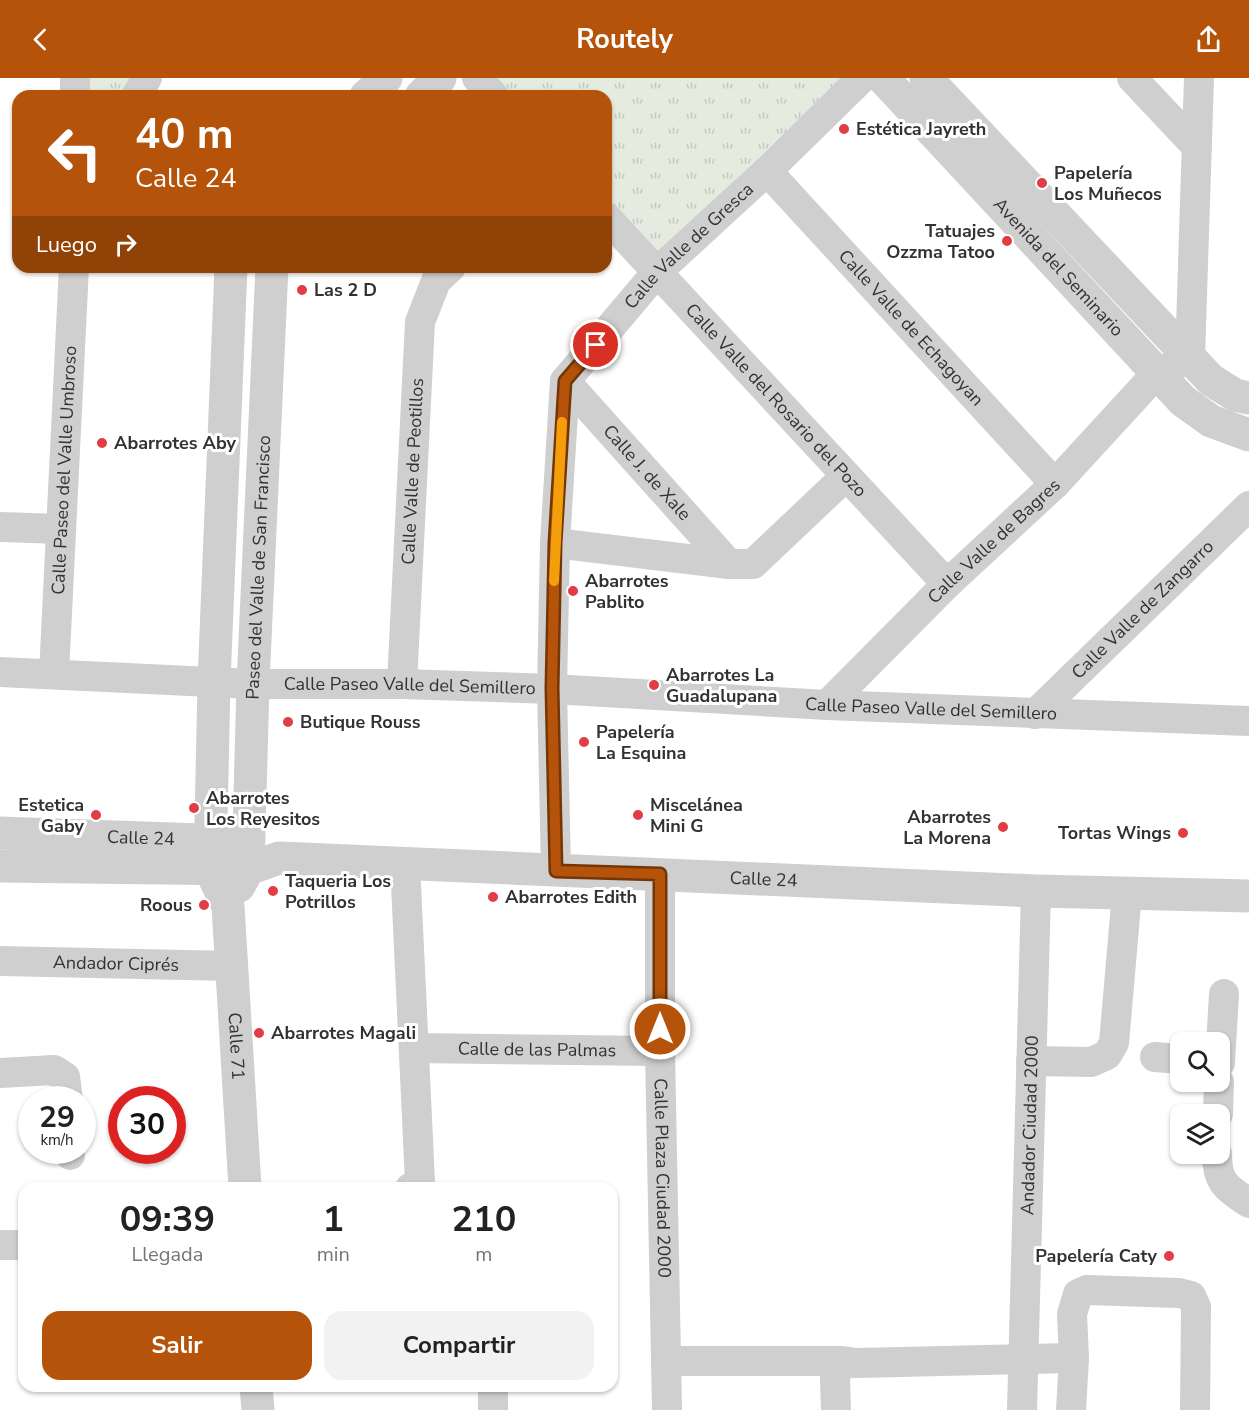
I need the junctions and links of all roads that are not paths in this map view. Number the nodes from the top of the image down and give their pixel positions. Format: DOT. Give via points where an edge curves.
graph roads {
  1 [pos="386,78"];
  2 [pos="440,78"];
  3 [pos="477,78"];
  4 [pos="862,78"];
  5 [pos="883,78"];
  6 [pos="926,78"];
  7 [pos="1132,78"];
  8 [pos="1200,78"];
  9 [pos="373,90"];
  10 [pos="427,90"];
  11 [pos="488,90"];
  12 [pos="1197,147"];
  13 [pos="768,171"];
  14 [pos="612,223"];
  15 [pos="657,272"];
  16 [pos="74,273"];
  17 [pos="231,273"];
  18 [pos="272,273"];
  19 [pos="445,273"];
  20 [pos="1190,357"];
  21 [pos="1157,373"];
  22 [pos="565,381"];
  23 [pos="1249,398"];
  24 [pos="1249,435"];
  25 [pos="846,476"];
  26 [pos="1055,484"];
  27 [pos="1249,506"];
  28 [pos="0,527"];
  29 [pos="61,529"];
  30 [pos="555,543"];
  31 [pos="729,564"];
  32 [pos="947,584"];
  33 [pos="0,672"];
  34 [pos="54,674"];
  35 [pos="214,682"];
  36 [pos="253,684"];
  37 [pos="402,684"];
  38 [pos="552,688"];
  39 [pos="827,705"];
  40 [pos="1035,714"];
  41 [pos="1249,721"];
  42 [pos="0,832"];
  43 [pos="210,855"];
  44 [pos="248,855"];
  45 [pos="405,863"];
  46 [pos="0,866"];
  47 [pos="556,871"];
  48 [pos="660,874"];
  49 [pos="1036,891"];
  50 [pos="1127,893"];
  51 [pos="1249,896"];
  52 [pos="228,906"];
  53 [pos="0,961"];
  54 [pos="232,966"];
  55 [pos="1224,994"];
  56 [pos="1222,1032"];
  57 [pos="414,1048"];
  58 [pos="660,1051"];
  59 [pos="1031,1061"];
  60 [pos="0,1073"];
  61 [pos="66,1086"];
  62 [pos="1217,1164"];
  63 [pos="245,1182"];
  64 [pos="420,1182"];
  65 [pos="1249,1203"];
  66 [pos="0,1245"];
  67 [pos="18,1245"];
  68 [pos="1074,1358"];
  69 [pos="1023,1360"];
  70 [pos="666,1361"];
  71 [pos="840,1361"];
  72 [pos="256,1392"];
  73 [pos="493,1392"];
  74 [pos="258,1410"];
  75 [pos="493,1410"];
  76 [pos="667,1410"];
  77 [pos="836,1410"];
  78 [pos="1022,1410"];
  79 [pos="1071,1410"];
  80 [pos="1195,1410"];
  1 -- 9 [label="street"];
  2 -- 10 [label="street"];
  3 -- 11 [label="street"];
  4 -- 13 [label="street, Calle Valle de Gresca"];
  5 -- 21 [label="street, Avenida del Seminario"];
  6 -- 20 [label="street, Avenida del Seminario"];
  7 -- 12 [label="street"];
  8 -- 12 [label="street"];
  12 -- 20 [label="street"];
  13 -- 15 [label="street, Calle Valle de Gresca"];
  13 -- 26 [label="street, Calle Valle de Echagoyan"];
  14 -- 15 [label="street, Calle Valle del Rosario del Pozo"];
  15 -- 22 [label="street, Calle Valle de Gresca"];
  15 -- 25 [label="street, Calle Valle del Rosario del Pozo"];
  16 -- 29 [label="street, Calle Paseo del Valle Umbroso"];
  17 -- 35 [label="street"];
  18 -- 36 [label="street, Paseo del Valle de San Francisco"];
  19 -- 37 [label="street, Calle Valle de Peotillos" via="436,281 420,322"];
  20 -- 21 [label="street"];
  20 -- 23 [label="street, Avenida del Seminario" via="1211,380"];
  21 -- 24 [label="street, Avenida del Seminario" via="1183,401 1211,421"];
  21 -- 26 [label="street, Calle Valle de Bagres"];
  22 -- 30 [label="street"];
  22 -- 31 [label="street, Calle J. de Xale"];
  25 -- 31 [label="street" via="753,564"];
  25 -- 32 [label="street, Calle Valle del Rosario del Pozo"];
  26 -- 32 [label="street, Calle Valle de Bagres"];
  27 -- 40 [label="street, Calle Valle de Zangarro"];
  28 -- 29 [label="street"];
  29 -- 34 [label="street, Calle Paseo del Valle Umbroso"];
  30 -- 31 [label="street"];
  30 -- 38 [label="street"];
  32 -- 39 [label="street, Calle Valle de Bagres"];
  33 -- 34 [label="street, Calle Paseo Valle del Semillero"];
  34 -- 35 [label="street, Calle Paseo Valle del Semillero"];
  35 -- 36 [label="street, Calle Paseo Valle del Semillero"];
  35 -- 43 [label="street"];
  36 -- 37 [label="street, Calle Paseo Valle del Semillero"];
  36 -- 44 [label="street, Paseo del Valle de San Francisco"];
  37 -- 38 [label="street, Calle Paseo Valle del Semillero"];
  38 -- 39 [label="street, Calle Paseo Valle del Semillero"];
  38 -- 47 [label="street"];
  39 -- 40 [label="street, Calle Paseo Valle del Semillero"];
  40 -- 41 [label="street, Calle Paseo Valle del Semillero"];
  42 -- 43 [label="street, Calle 24"];
  43 -- 44 [label="street, Calle 24"];
  43 -- 46 [label="street, Calle 24"];
  43 -- 52 [label="street, Calle 71"];
  44 -- 45 [label="street, Calle 24"];
  44 -- 52 [label="street"];
  45 -- 47 [label="street, Calle 24"];
  45 -- 57 [label="street"];
  47 -- 48 [label="street, Calle 24"];
  48 -- 49 [label="street, Calle 24"];
  48 -- 58 [label="street, Calle Plaza Ciudad 2000"];
  49 -- 50 [label="street, Calle 24"];
  49 -- 59 [label="street, Andador Ciudad 2000"];
  50 -- 51 [label="street, Calle 24"];
  50 -- 59 [label="street" via="1114,1042 1107,1055 1091,1062"];
  52 -- 54 [label="street, Calle 71"];
  53 -- 54 [label="street, Andador Ciprés"];
  54 -- 63 [label="street, Calle 71"];
  55 -- 56 [label="street"];
  57 -- 58 [label="street, Calle de las Palmas"];
  57 -- 64 [label="street"];
  58 -- 70 [label="street, Calle Plaza Ciudad 2000"];
  59 -- 69 [label="street, Andador Ciudad 2000"];
  60 -- 61 [label="street" via="54,1070 65,1077"];
  62 -- 65 [label="street" via="1221,1182"];
  66 -- 67 [label="street"];
  68 -- 69 [label="street"];
  68 -- 79 [label="street"];
  68 -- 80 [label="street" via="1072,1314 1078,1294 1087,1290 1191,1296 1196,1307"];
  69 -- 71 [label="street"];
  69 -- 78 [label="street, Andador Ciudad 2000"];
  70 -- 71 [label="street"];
  70 -- 76 [label="street, Calle Plaza Ciudad 2000"];
  71 -- 77 [label="street" via="835,1378"];
  72 -- 74 [label="street"];
  73 -- 75 [label="street"];
}
